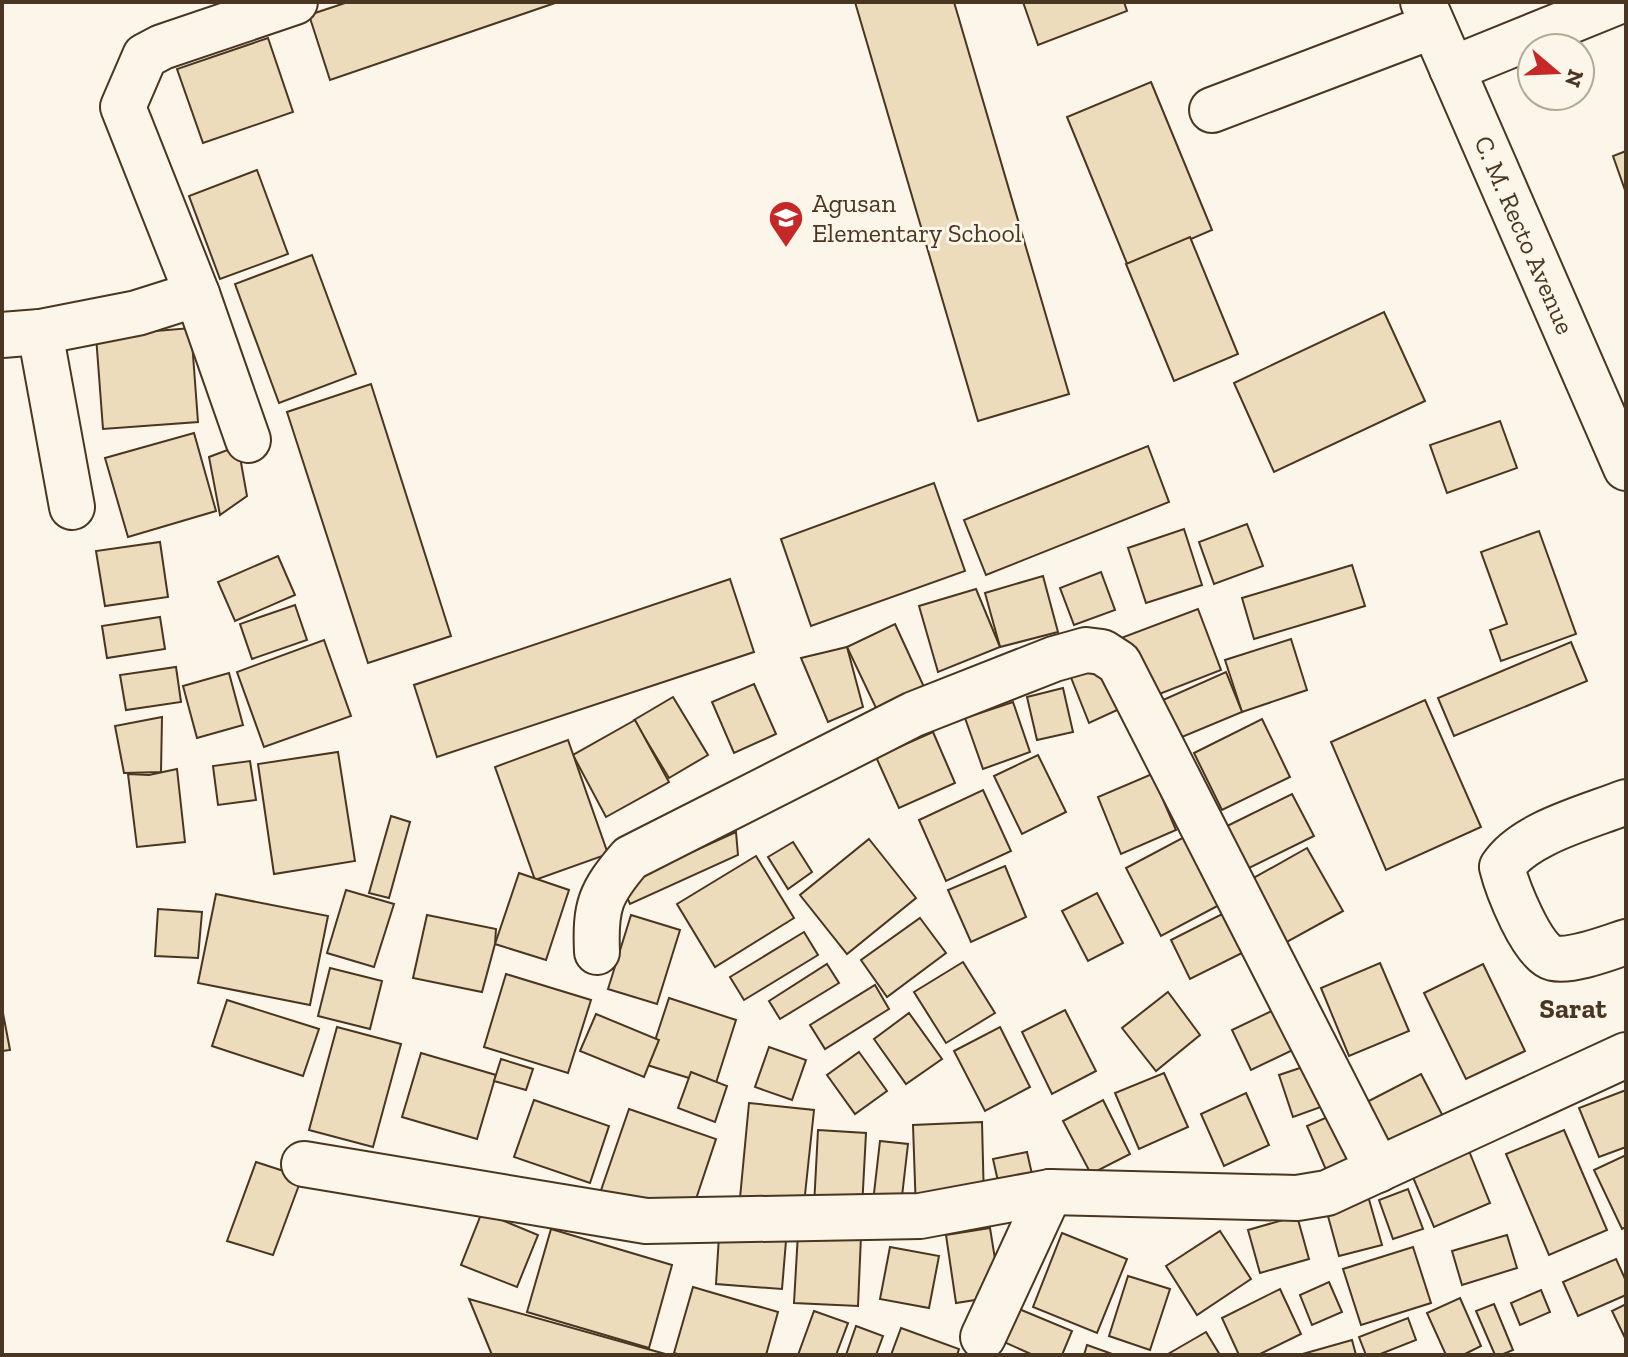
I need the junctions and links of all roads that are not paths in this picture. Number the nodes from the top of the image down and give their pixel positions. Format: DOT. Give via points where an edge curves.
graph roads {
  1 [pos="295,2"];
  2 [pos="1617,2"];
  3 [pos="1428,14"];
  4 [pos="1452,69"];
  5 [pos="1212,110"];
  6 [pos="197,294"];
  7 [pos="21,334"];
  8 [pos="248,440"];
  9 [pos="1626,468"];
  10 [pos="72,507"];
  11 [pos="1626,802"];
  12 [pos="1626,942"];
  13 [pos="597,952"];
  14 [pos="1626,1055"];
  15 [pos="304,1164"];
  16 [pos="1378,1170"];
  17 [pos="1050,1192"];
  18 [pos="983,1337"];
  1 -- 6 [label="main road" via="145,56 123,107"];
  2 -- 4 [label="main road"];
  3 -- 4 [label="main road, C. M. Recto Avenue"];
  3 -- 5 [label="main road"];
  4 -- 9 [label="main road, C. M. Recto Avenue"];
  6 -- 7 [label="main road" via="137,313"];
  6 -- 8 [label="main road"];
  7 -- 10 [label="main road"];
  11 -- 12 [label="main road" via="1531,840 1511,853 1502,867 1538,949 1553,958"];
  13 -- 16 [label="main road" via="595,919 607,884 630,858 914,714 1054,659 1086,650 1102,652 1119,663"];
  14 -- 16 [label="main road"];
  15 -- 17 [label="main road" via="646,1221 920,1216"];
  16 -- 17 [label="main road" via="1327,1193 1297,1198"];
  17 -- 18 [label="main road"];
}
